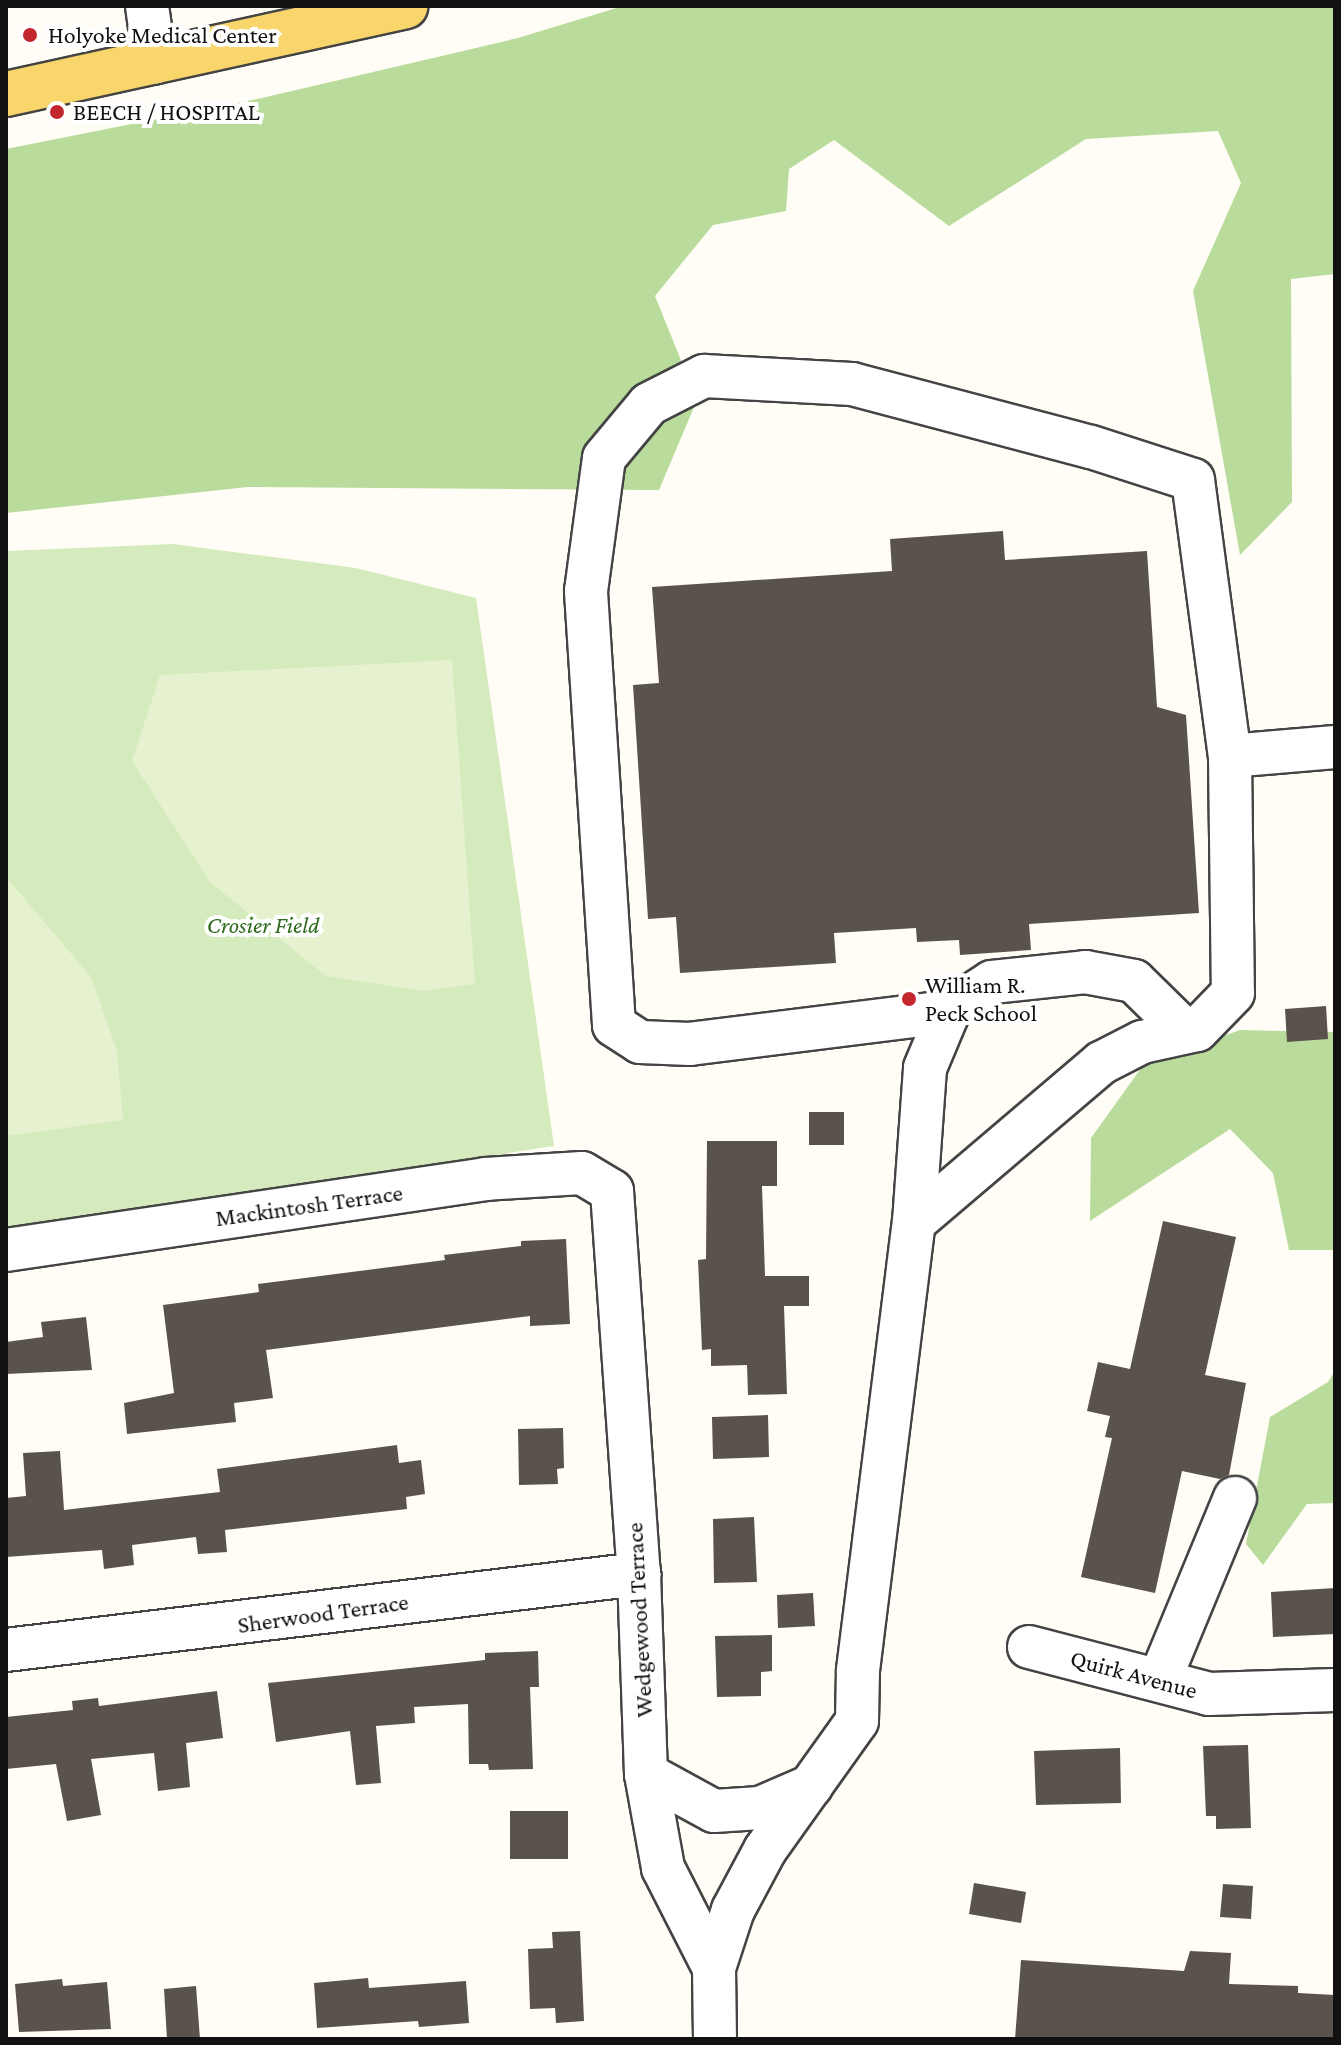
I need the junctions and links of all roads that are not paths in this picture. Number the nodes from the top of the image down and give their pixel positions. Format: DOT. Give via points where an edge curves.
graph roads {
  1 [pos="147,6"];
  2 [pos="405,6"];
  3 [pos="155,62"];
  4 [pos="6,94"];
  5 [pos="1335,747"];
  6 [pos="1230,756"];
  7 [pos="946,1012"];
  8 [pos="1185,1031"];
  9 [pos="608,1189"];
  10 [pos="914,1222"];
  11 [pos="6,1250"];
  12 [pos="1235,1498"];
  13 [pos="639,1574"];
  14 [pos="1029,1647"];
  15 [pos="6,1650"];
  16 [pos="1160,1679"];
  17 [pos="1335,1690"];
  18 [pos="646,1774"];
  19 [pos="812,1785"];
  20 [pos="714,1968"];
  21 [pos="715,2039"];
  1 -- 3 [label="street"];
  2 -- 3 [label="main road"];
  3 -- 4 [label="main road"];
  5 -- 6 [label="street"];
  6 -- 7 [label="street" via="1193,480 1091,447 852,384 704,376 649,404 604,458 586,591 614,1025 640,1042 690,1044"];
  6 -- 8 [label="street" via="1233,993 1197,1030"];
  7 -- 8 [label="street" via="992,982 1085,972 1134,981"];
  7 -- 10 [label="street" via="925,1068"];
  8 -- 10 [label="street" via="1142,1042 1101,1063"];
  9 -- 11 [label="street, Mackintosh Terrace" via="582,1173 485,1179"];
  9 -- 13 [label="street, Wedgewood Terrace"];
  10 -- 19 [label="street" via="858,1670 857,1721"];
  12 -- 16 [label="street"];
  13 -- 15 [label="street, Sherwood Terrace"];
  13 -- 18 [label="street, Wedgewood Terrace"];
  14 -- 16 [label="street, Quirk Avenue"];
  16 -- 17 [label="street, Quirk Avenue" via="1209,1694"];
  18 -- 19 [label="street" via="714,1811 760,1808"];
  18 -- 20 [label="street, Wedgewood Terrace" via="663,1868"];
  19 -- 20 [label="street" via="765,1850 733,1910"];
  20 -- 21 [label="street, Wedgewood Terrace"];
}
